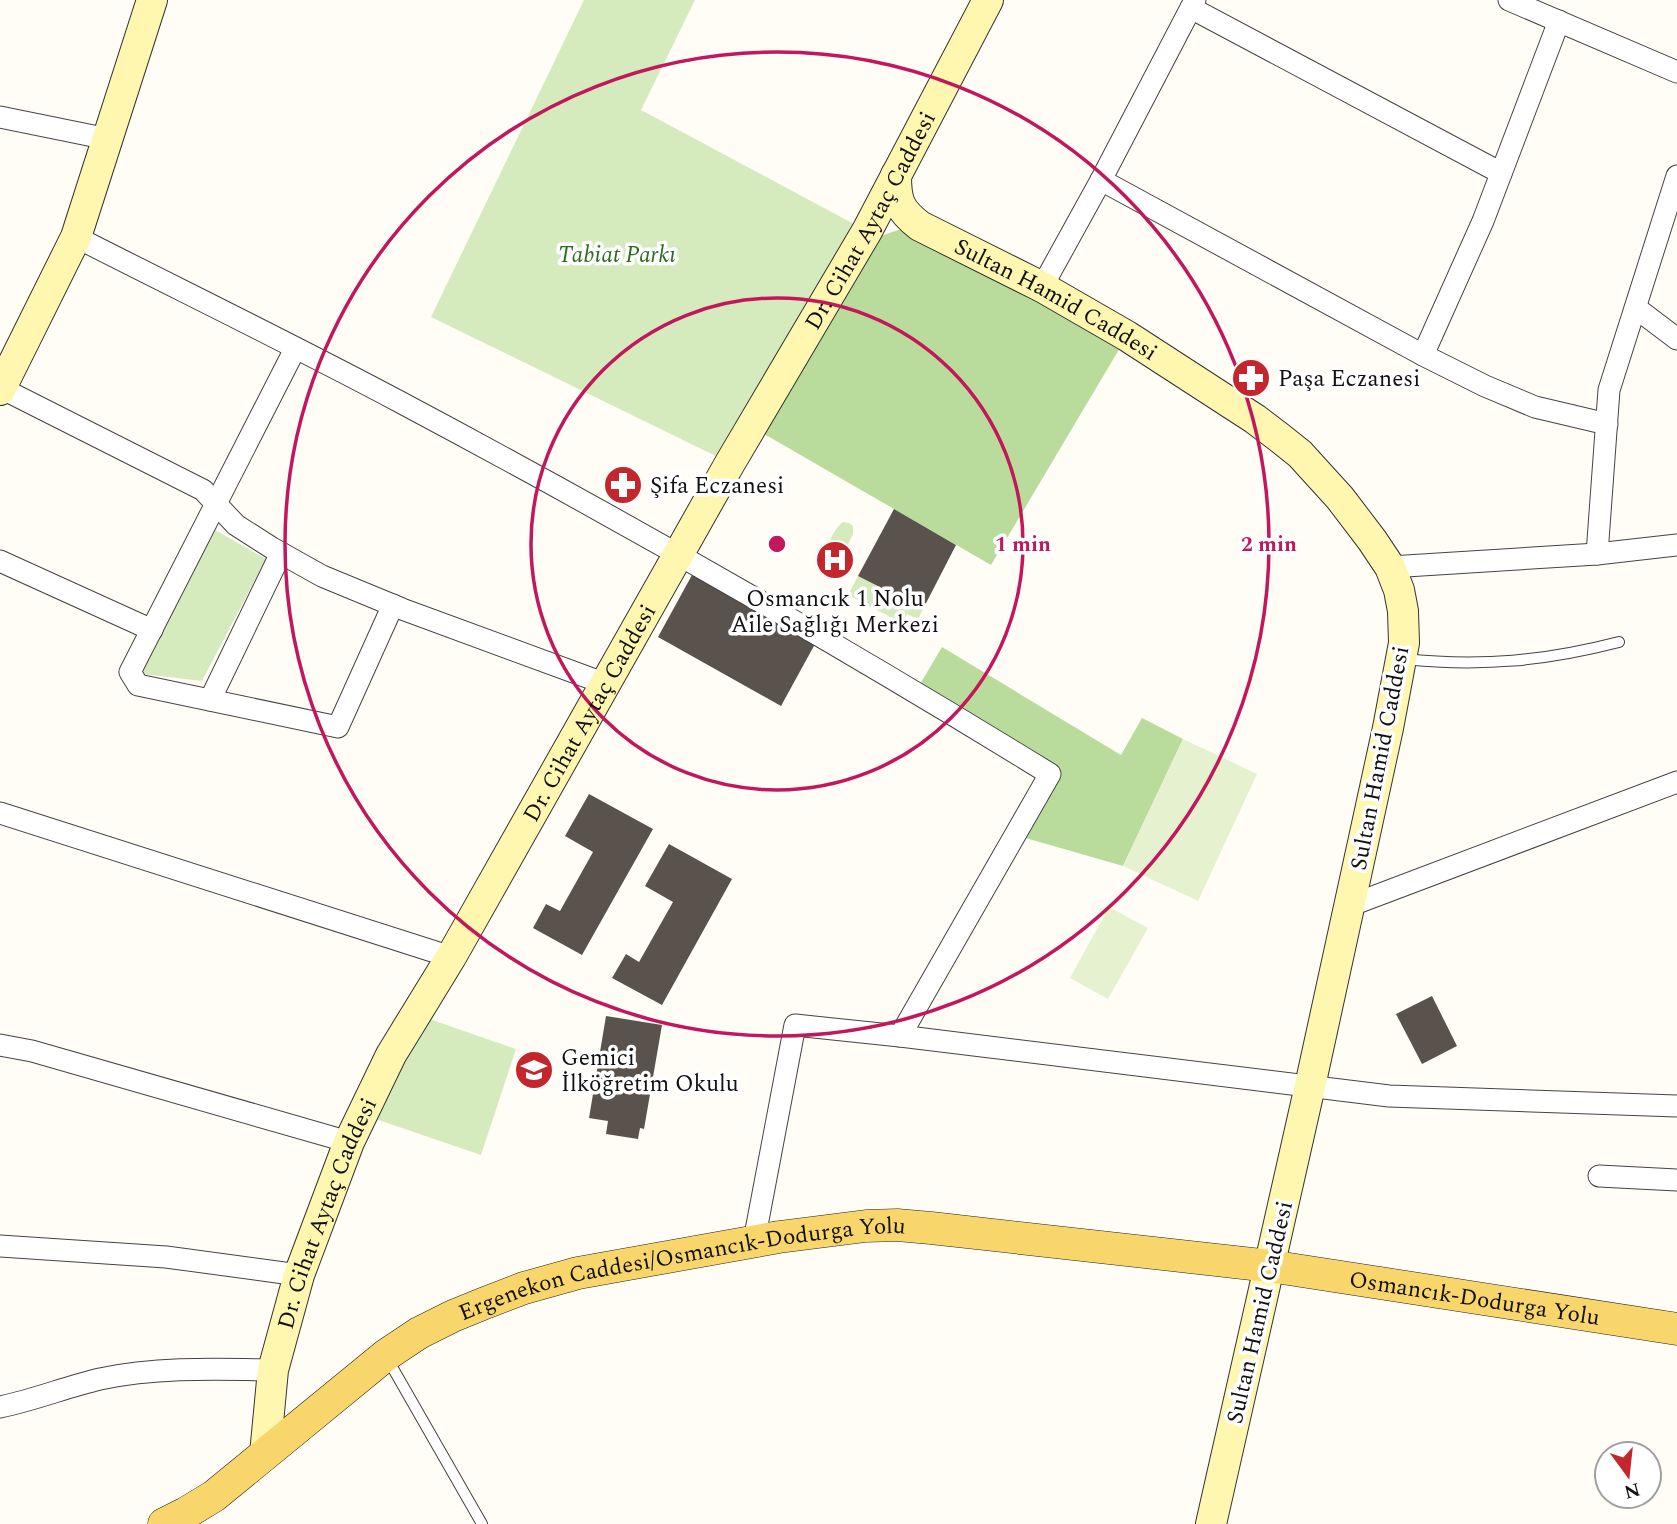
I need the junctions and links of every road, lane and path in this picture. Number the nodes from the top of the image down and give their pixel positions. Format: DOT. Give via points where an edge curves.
graph roads {
  1 [pos="152,0"];
  2 [pos="988,0"];
  3 [pos="1509,0"];
  4 [pos="1193,4"];
  5 [pos="1559,21"];
  6 [pos="1677,72"];
  7 [pos="0,117"];
  8 [pos="108,139"];
  9 [pos="1502,173"];
  10 [pos="896,175"];
  11 [pos="1677,176"];
  12 [pos="1101,180"];
  13 [pos="920,226"];
  14 [pos="76,237"];
  15 [pos="853,255"];
  16 [pos="1042,287"];
  17 [pos="1636,308"];
  18 [pos="1677,339"];
  19 [pos="295,349"];
  20 [pos="1423,355"];
  21 [pos="1,389"];
  22 [pos="1606,424"];
  23 [pos="216,504"];
  24 [pos="1677,545"];
  25 [pos="281,553"];
  26 [pos="1597,554"];
  27 [pos="680,555"];
  28 [pos="0,561"];
  29 [pos="1390,567"];
  30 [pos="393,605"];
  31 [pos="152,630"];
  32 [pos="1619,642"];
  33 [pos="1401,659"];
  34 [pos="606,684"];
  35 [pos="210,700"];
  36 [pos="1677,782"];
  37 [pos="0,813"];
  38 [pos="1349,906"];
  39 [pos="451,957"];
  40 [pos="900,1036"];
  41 [pos="0,1045"];
  42 [pos="1310,1086"];
  43 [pos="1677,1106"];
  44 [pos="348,1142"];
  45 [pos="1599,1176"];
  46 [pos="1677,1180"];
  47 [pos="754,1241"];
  48 [pos="0,1246"];
  49 [pos="1270,1266"];
  50 [pos="299,1275"];
  51 [pos="1677,1329"];
  52 [pos="386,1355"];
  53 [pos="273,1370"];
  54 [pos="0,1407"];
  55 [pos="265,1454"];
  56 [pos="164,1524"];
  57 [pos="482,1524"];
  58 [pos="1211,1524"];
  1 -- 8 [label="street"];
  2 -- 10 [label="street, Dr. Cihat Aytaç Caddesi"];
  3 -- 5 [label="street"];
  4 -- 9 [label="street"];
  4 -- 12 [label="street"];
  5 -- 6 [label="street"];
  5 -- 9 [label="street"];
  7 -- 8 [label="street"];
  8 -- 14 [label="street"];
  9 -- 20 [label="street"];
  10 -- 13 [label="street, Sultan Hamid Caddesi" via="900,206"];
  10 -- 15 [label="street, Dr. Cihat Aytaç Caddesi"];
  11 -- 17 [label="street"];
  12 -- 16 [label="street"];
  12 -- 20 [label="street"];
  13 -- 15 [label="street" via="875,238"];
  13 -- 16 [label="street, Sultan Hamid Caddesi"];
  14 -- 19 [label="street"];
  14 -- 21 [label="street"];
  15 -- 27 [label="street, Dr. Cihat Aytaç Caddesi"];
  16 -- 29 [label="street, Sultan Hamid Caddesi" via="1127,336 1255,419 1300,454"];
  17 -- 18 [label="street"];
  17 -- 22 [label="street" via="1609,390"];
  19 -- 23 [label="street"];
  19 -- 27 [label="street"];
  20 -- 22 [label="street" via="1535,407"];
  21 -- 23 [label="street" via="203,490"];
  22 -- 26 [label="street"];
  23 -- 25 [label="street" via="236,525"];
  23 -- 31 [label="street"];
  24 -- 26 [label="street"];
  25 -- 30 [label="street" via="322,576"];
  25 -- 35 [label="street"];
  26 -- 29 [label="street"];
  27 -- 34 [label="street, Dr. Cihat Aytaç Caddesi"];
  27 -- 40 [label="street" via="1050,774"];
  28 -- 31 [label="street"];
  29 -- 33 [label="street, Sultan Hamid Caddesi" via="1403,611"];
  30 -- 34 [label="street"];
  30 -- 35 [label="street" via="338,727"];
  31 -- 35 [label="street" via="130,672 138,685"];
  32 -- 33 [label="lane" via="1510,662"];
  33 -- 38 [label="street, Sultan Hamid Caddesi"];
  34 -- 39 [label="street, Dr. Cihat Aytaç Caddesi"];
  36 -- 38 [label="street"];
  37 -- 39 [label="street"];
  38 -- 42 [label="street, Sultan Hamid Caddesi"];
  39 -- 44 [label="street, Dr. Cihat Aytaç Caddesi" via="391,1055"];
  40 -- 42 [label="street"];
  40 -- 47 [label="street" via="795,1025"];
  41 -- 44 [label="street"];
  42 -- 43 [label="street" via="1389,1096"];
  42 -- 49 [label="street, Sultan Hamid Caddesi"];
  44 -- 50 [label="street, Dr. Cihat Aytaç Caddesi"];
  45 -- 46 [label="street"];
  47 -- 49 [label="main road, Ergenekon Caddesi/Osmancık-Dodurga Yolu" via="897,1225"];
  47 -- 52 [label="main road, Ergenekon Caddesi/Osmancık-Dodurga Yolu" via="578,1273 524,1288 453,1316"];
  48 -- 50 [label="street" via="166,1257"];
  49 -- 51 [label="main road, Osmancık-Dodurga Yolu"];
  49 -- 58 [label="street, Sultan Hamid Caddesi"];
  50 -- 53 [label="street, Dr. Cihat Aytaç Caddesi"];
  52 -- 55 [label="main road, Ergenekon Caddesi/Osmancık-Dodurga Yolu"];
  52 -- 57 [label="lane"];
  53 -- 54 [label="street" via="158,1370 98,1380"];
  53 -- 55 [label="street, Dr. Cihat Aytaç Caddesi"];
  55 -- 56 [label="main road, Ergenekon Caddesi/Osmancık-Dodurga Yolu" via="214,1496"];
}
